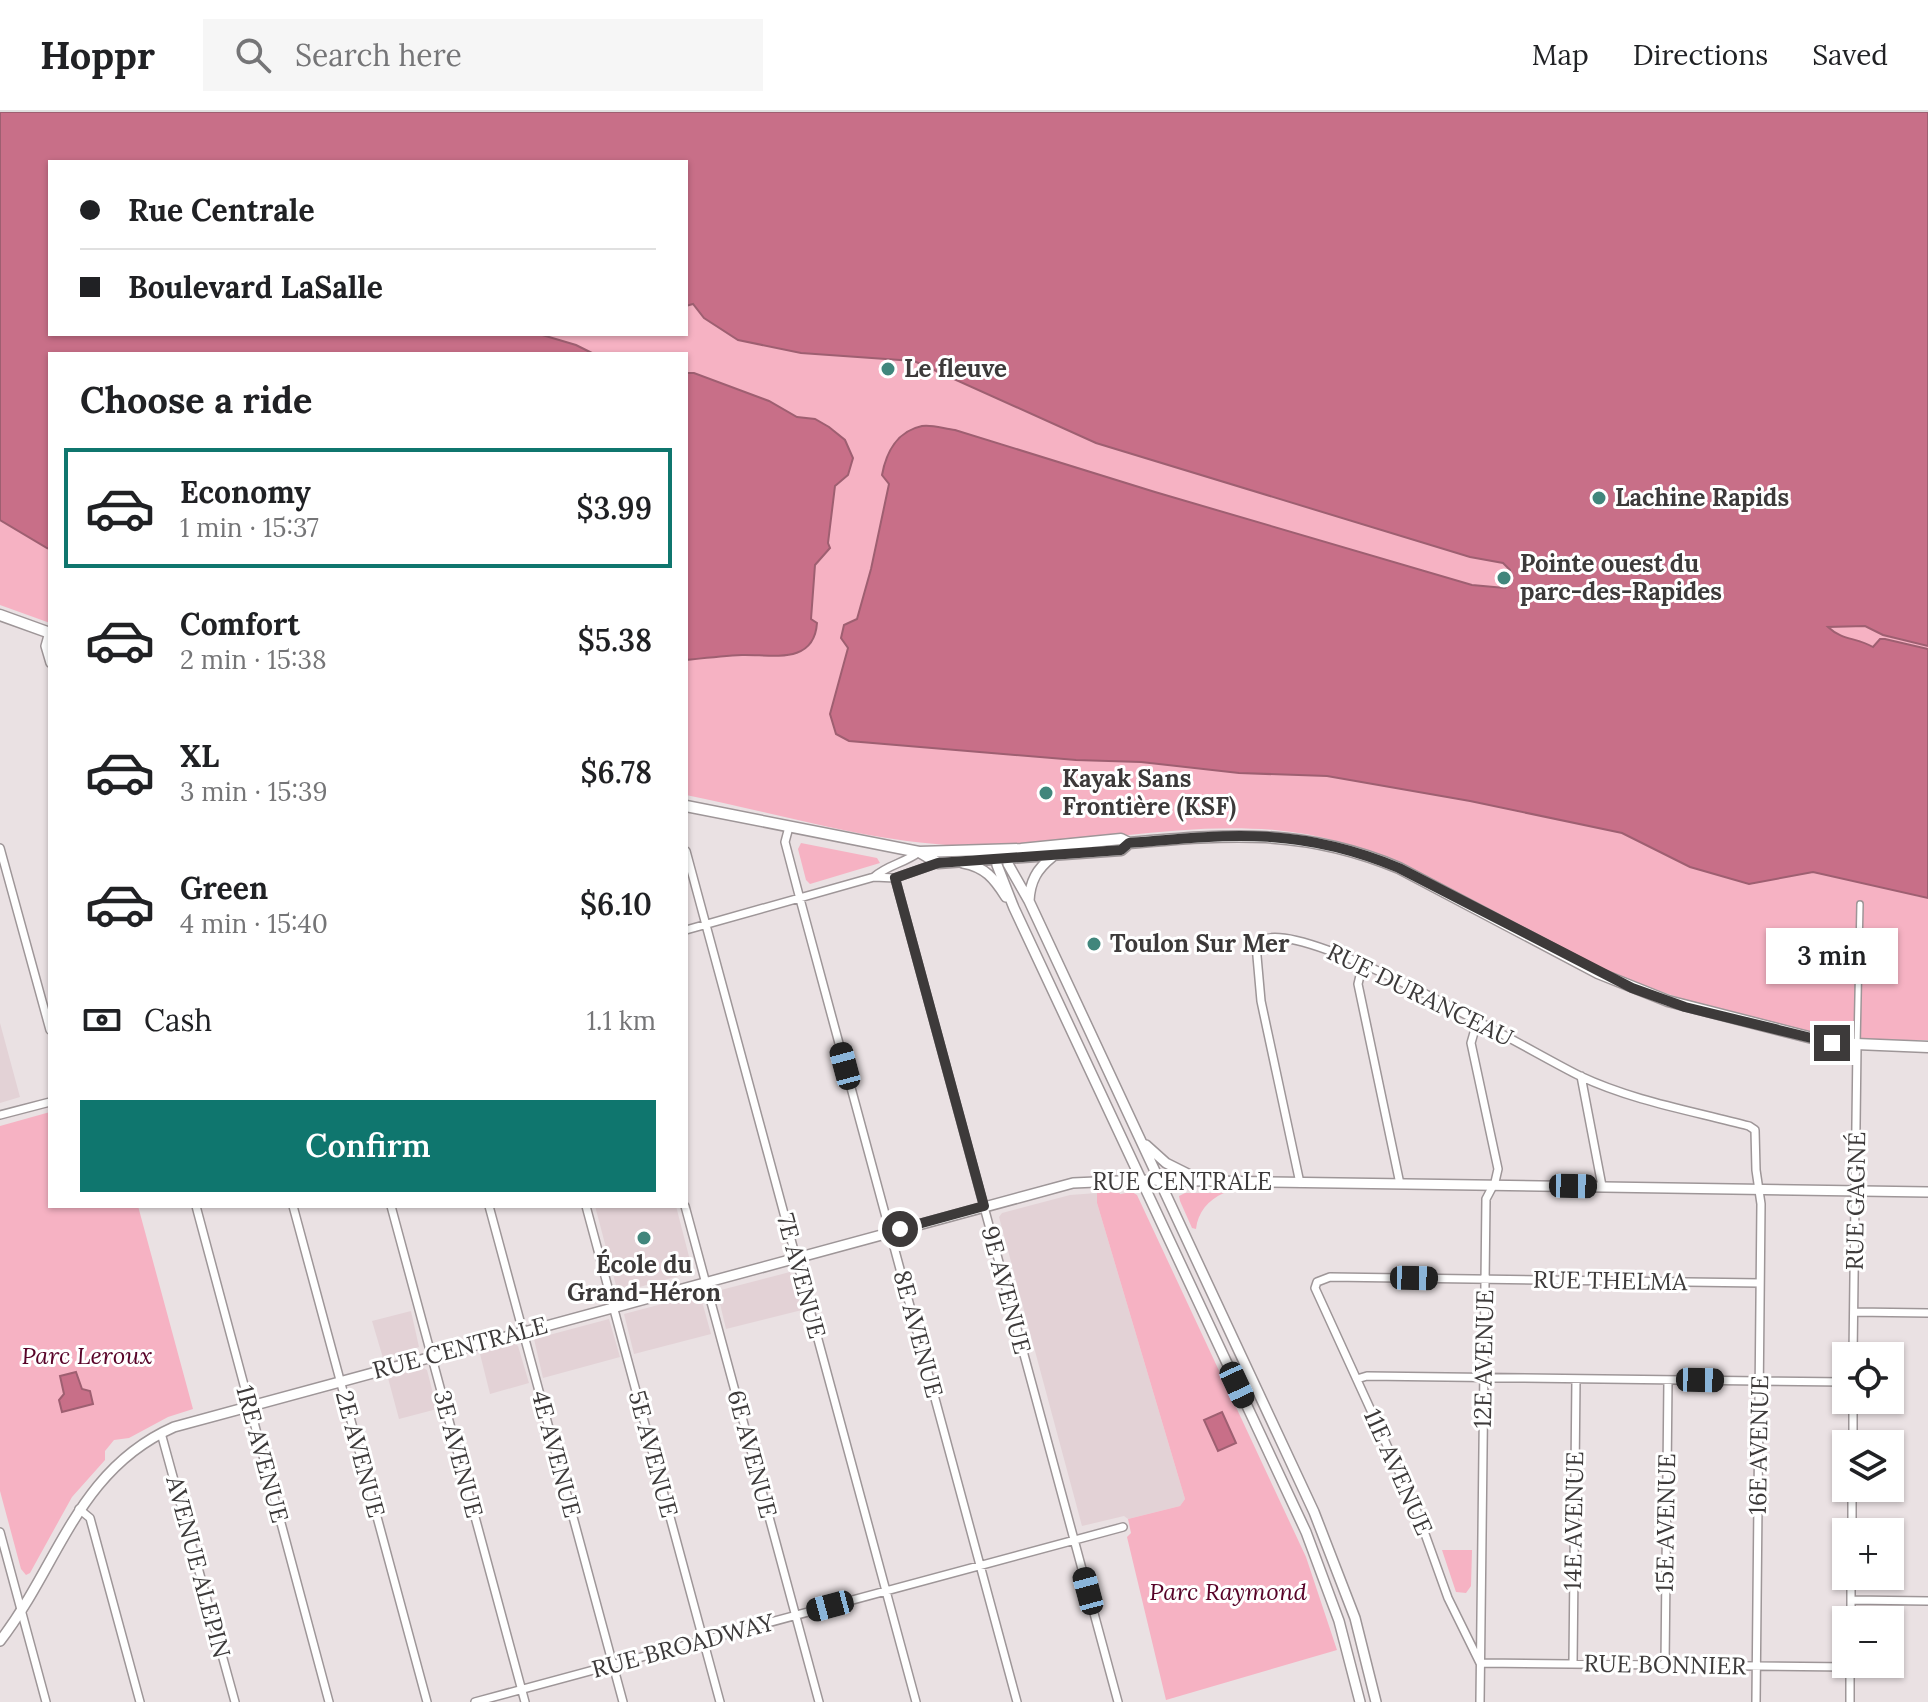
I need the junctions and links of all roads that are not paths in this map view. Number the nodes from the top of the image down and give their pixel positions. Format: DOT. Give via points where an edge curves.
graph roads {
  1 [pos="0,615"];
  2 [pos="48,631"];
  3 [pos="688,806"];
  4 [pos="789,827"];
  5 [pos="1129,843"];
  6 [pos="0,848"];
  7 [pos="919,852"];
  8 [pos="1001,853"];
  9 [pos="1052,857"];
  10 [pos="688,858"];
  11 [pos="956,862"];
  12 [pos="938,863"];
  13 [pos="874,877"];
  14 [pos="895,878"];
  15 [pos="800,899"];
  16 [pos="1029,901"];
  17 [pos="1860,904"];
  18 [pos="1013,906"];
  19 [pos="706,924"];
  20 [pos="688,929"];
  21 [pos="1363,963"];
  22 [pos="1477,1022"];
  23 [pos="48,1023"];
  24 [pos="1857,1046"];
  25 [pos="1928,1047"];
  26 [pos="1581,1076"];
  27 [pos="48,1103"];
  28 [pos="0,1115"];
  29 [pos="1138,1134"];
  30 [pos="1141,1180"];
  31 [pos="1159,1181"];
  32 [pos="1207,1182"];
  33 [pos="1300,1183"];
  34 [pos="1400,1184"];
  35 [pos="1493,1185"];
  36 [pos="1602,1186"];
  37 [pos="1759,1188"];
  38 [pos="1856,1190"];
  39 [pos="1928,1192"];
  40 [pos="984,1206"];
  41 [pos="197,1208"];
  42 [pos="294,1208"];
  43 [pos="392,1208"];
  44 [pos="490,1208"];
  45 [pos="587,1208"];
  46 [pos="686,1208"];
  47 [pos="890,1232"];
  48 [pos="796,1257"];
  49 [pos="1485,1279"];
  50 [pos="705,1281"];
  51 [pos="1317,1282"];
  52 [pos="1760,1283"];
  53 [pos="614,1306"];
  54 [pos="1854,1312"];
  55 [pos="1928,1313"];
  56 [pos="523,1331"];
  57 [pos="1853,1342"];
  58 [pos="431,1355"];
  59 [pos="1484,1377"];
  60 [pos="1357,1379"];
  61 [pos="1576,1379"];
  62 [pos="340,1380"];
  63 [pos="1668,1380"];
  64 [pos="1760,1381"];
  65 [pos="1832,1382"];
  66 [pos="249,1404"];
  67 [pos="161,1433"];
  68 [pos="79,1509"];
  69 [pos="1123,1527"];
  70 [pos="0,1532"];
  71 [pos="1074,1540"];
  72 [pos="980,1565"];
  73 [pos="1851,1590"];
  74 [pos="886,1591"];
  75 [pos="1851,1600"];
  76 [pos="1928,1601"];
  77 [pos="1851,1606"];
  78 [pos="21,1610"];
  79 [pos="795,1616"];
  80 [pos="703,1640"];
  81 [pos="0,1641"];
  82 [pos="1480,1663"];
  83 [pos="1573,1663"];
  84 [pos="613,1665"];
  85 [pos="1665,1665"];
  86 [pos="1756,1666"];
  87 [pos="1832,1666"];
  88 [pos="1850,1678"];
  89 [pos="521,1690"];
  90 [pos="46,1702"];
  91 [pos="140,1702"];
  92 [pos="235,1702"];
  93 [pos="329,1702"];
  94 [pos="427,1702"];
  95 [pos="475,1702"];
  96 [pos="525,1702"];
  97 [pos="623,1702"];
  98 [pos="720,1702"];
  99 [pos="819,1702"];
  100 [pos="916,1702"];
  101 [pos="1017,1702"];
  102 [pos="1118,1702"];
  103 [pos="1360,1702"];
  104 [pos="1376,1702"];
  105 [pos="1480,1702"];
  106 [pos="1756,1702"];
  107 [pos="1850,1702"];
  1 -- 2 [label="main road"];
  3 -- 4 [label="main road"];
  4 -- 7 [label="main road"];
  4 -- 15 [label="street, 8E AVENUE" via="785,842"];
  5 -- 8 [label="main road" via="1121,839"];
  5 -- 9 [label="main road" via="1121,850"];
  5 -- 24 [label="main road" via="1241,834 1346,849 1407,872 1640,992"];
  6 -- 23 [label="street"];
  7 -- 8 [label="main road"];
  7 -- 12 [label="main road"];
  7 -- 13 [label="street"];
  8 -- 9 [label="main road"];
  8 -- 11 [label="main road"];
  8 -- 16 [label="street"];
  8 -- 18 [label="street"];
  9 -- 16 [label="street" via="1033,879"];
  10 -- 19 [label="street, 7E AVENUE"];
  11 -- 12 [label="main road"];
  11 -- 18 [label="street" via="988,873"];
  12 -- 14 [label="street"];
  13 -- 14 [label="street"];
  13 -- 15 [label="street"];
  14 -- 40 [label="street, 9E AVENUE"];
  15 -- 19 [label="street"];
  15 -- 47 [label="street, 8E AVENUE"];
  16 -- 29 [label="street"];
  17 -- 24 [label="street"];
  18 -- 30 [label="street"];
  19 -- 20 [label="street"];
  19 -- 48 [label="street, 7E AVENUE"];
  21 -- 22 [label="street, RUE DURANCEAU"];
  21 -- 33 [label="street, RUE DURANCEAU" via="1288,938 1263,937 1256,945 1261,1001"];
  21 -- 34 [label="street" via="1358,984"];
  22 -- 26 [label="street, RUE DURANCEAU"];
  22 -- 35 [label="street, 12E AVENUE" via="1471,1039 1498,1169"];
  24 -- 25 [label="main road"];
  24 -- 38 [label="street, RUE GAGNÉ"];
  26 -- 36 [label="street"];
  26 -- 37 [label="street, RUE DURANCEAU" via="1643,1099 1749,1126 1755,1130"];
  27 -- 28 [label="street"];
  29 -- 31 [label="street"];
  29 -- 32 [label="street" via="1166,1163"];
  30 -- 31 [label="street, RUE CENTRALE"];
  30 -- 40 [label="street, RUE CENTRALE" via="1073,1183"];
  30 -- 103 [label="street" via="1306,1532 1339,1621"];
  31 -- 32 [label="street, RUE CENTRALE"];
  31 -- 104 [label="street" via="1328,1543 1355,1618"];
  32 -- 33 [label="street, RUE CENTRALE"];
  33 -- 34 [label="street, RUE CENTRALE"];
  34 -- 35 [label="street, RUE CENTRALE"];
  35 -- 36 [label="street, RUE CENTRALE"];
  35 -- 49 [label="street, 12E AVENUE" via="1486,1199"];
  36 -- 37 [label="street, RUE CENTRALE"];
  37 -- 38 [label="street, RUE CENTRALE"];
  37 -- 52 [label="street, 16E AVENUE"];
  38 -- 39 [label="street, RUE CENTRALE"];
  38 -- 54 [label="street, RUE GAGNÉ"];
  40 -- 47 [label="street, RUE CENTRALE"];
  40 -- 71 [label="street, 9E AVENUE"];
  41 -- 66 [label="street, 1RE AVENUE"];
  42 -- 62 [label="street, 2E AVENUE"];
  43 -- 58 [label="street, 3E AVENUE"];
  44 -- 56 [label="street, 4E AVENUE"];
  45 -- 53 [label="street, 5E AVENUE"];
  46 -- 50 [label="street, 6E AVENUE"];
  47 -- 48 [label="street, RUE CENTRALE"];
  47 -- 72 [label="street, 8E AVENUE"];
  48 -- 50 [label="street, RUE CENTRALE"];
  48 -- 74 [label="street, 7E AVENUE"];
  49 -- 51 [label="street, RUE THELMA" via="1330,1277"];
  49 -- 52 [label="street, RUE THELMA"];
  49 -- 59 [label="street, 12E AVENUE"];
  50 -- 53 [label="street, RUE CENTRALE"];
  50 -- 79 [label="street, 6E AVENUE"];
  51 -- 60 [label="street, 11E AVENUE" via="1317,1296"];
  52 -- 64 [label="street, 16E AVENUE"];
  53 -- 56 [label="street, RUE CENTRALE"];
  53 -- 80 [label="street, 5E AVENUE"];
  54 -- 55 [label="street"];
  54 -- 57 [label="street, RUE GAGNÉ"];
  56 -- 58 [label="street, RUE CENTRALE"];
  56 -- 84 [label="street, 4E AVENUE"];
  58 -- 62 [label="street, RUE CENTRALE"];
  58 -- 89 [label="street, 3E AVENUE"];
  59 -- 60 [label="street"];
  59 -- 61 [label="street"];
  59 -- 82 [label="street, 12E AVENUE"];
  60 -- 82 [label="street, 11E AVENUE"];
  61 -- 63 [label="street"];
  61 -- 83 [label="street, 14E AVENUE"];
  62 -- 66 [label="street, RUE CENTRALE"];
  62 -- 94 [label="street, 2E AVENUE"];
  63 -- 64 [label="street"];
  63 -- 85 [label="street, 15E AVENUE"];
  64 -- 65 [label="street"];
  64 -- 86 [label="street, 16E AVENUE"];
  66 -- 67 [label="street, RUE CENTRALE"];
  66 -- 93 [label="street, 1RE AVENUE"];
  67 -- 68 [label="street, RUE CENTRALE" via="116,1464"];
  67 -- 92 [label="street, AVENUE ALEPIN"];
  68 -- 78 [label="street, RUE CENTRALE"];
  68 -- 91 [label="street" via="90,1518"];
  69 -- 71 [label="street, RUE BROADWAY"];
  70 -- 78 [label="street"];
  71 -- 72 [label="street, RUE BROADWAY"];
  71 -- 102 [label="street, 9E AVENUE"];
  72 -- 74 [label="street, RUE BROADWAY"];
  72 -- 101 [label="street, 8E AVENUE"];
  73 -- 75 [label="street"];
  74 -- 79 [label="street, RUE BROADWAY"];
  74 -- 100 [label="street, 7E AVENUE"];
  75 -- 76 [label="street"];
  75 -- 77 [label="street"];
  78 -- 81 [label="street, RUE CENTRALE"];
  78 -- 90 [label="street"];
  79 -- 80 [label="street, RUE BROADWAY"];
  79 -- 99 [label="street, 6E AVENUE"];
  80 -- 84 [label="street, RUE BROADWAY"];
  80 -- 98 [label="street, 5E AVENUE"];
  82 -- 83 [label="street, RUE BONNIER"];
  82 -- 105 [label="street, 12E AVENUE"];
  83 -- 85 [label="street, RUE BONNIER"];
  84 -- 89 [label="street, RUE BROADWAY"];
  84 -- 97 [label="street, 4E AVENUE"];
  85 -- 86 [label="street, RUE BONNIER"];
  86 -- 87 [label="street, RUE BONNIER"];
  86 -- 106 [label="street, 16E AVENUE"];
  88 -- 107 [label="street"];
  89 -- 95 [label="street, RUE BROADWAY"];
  89 -- 96 [label="street, 3E AVENUE"];
}
